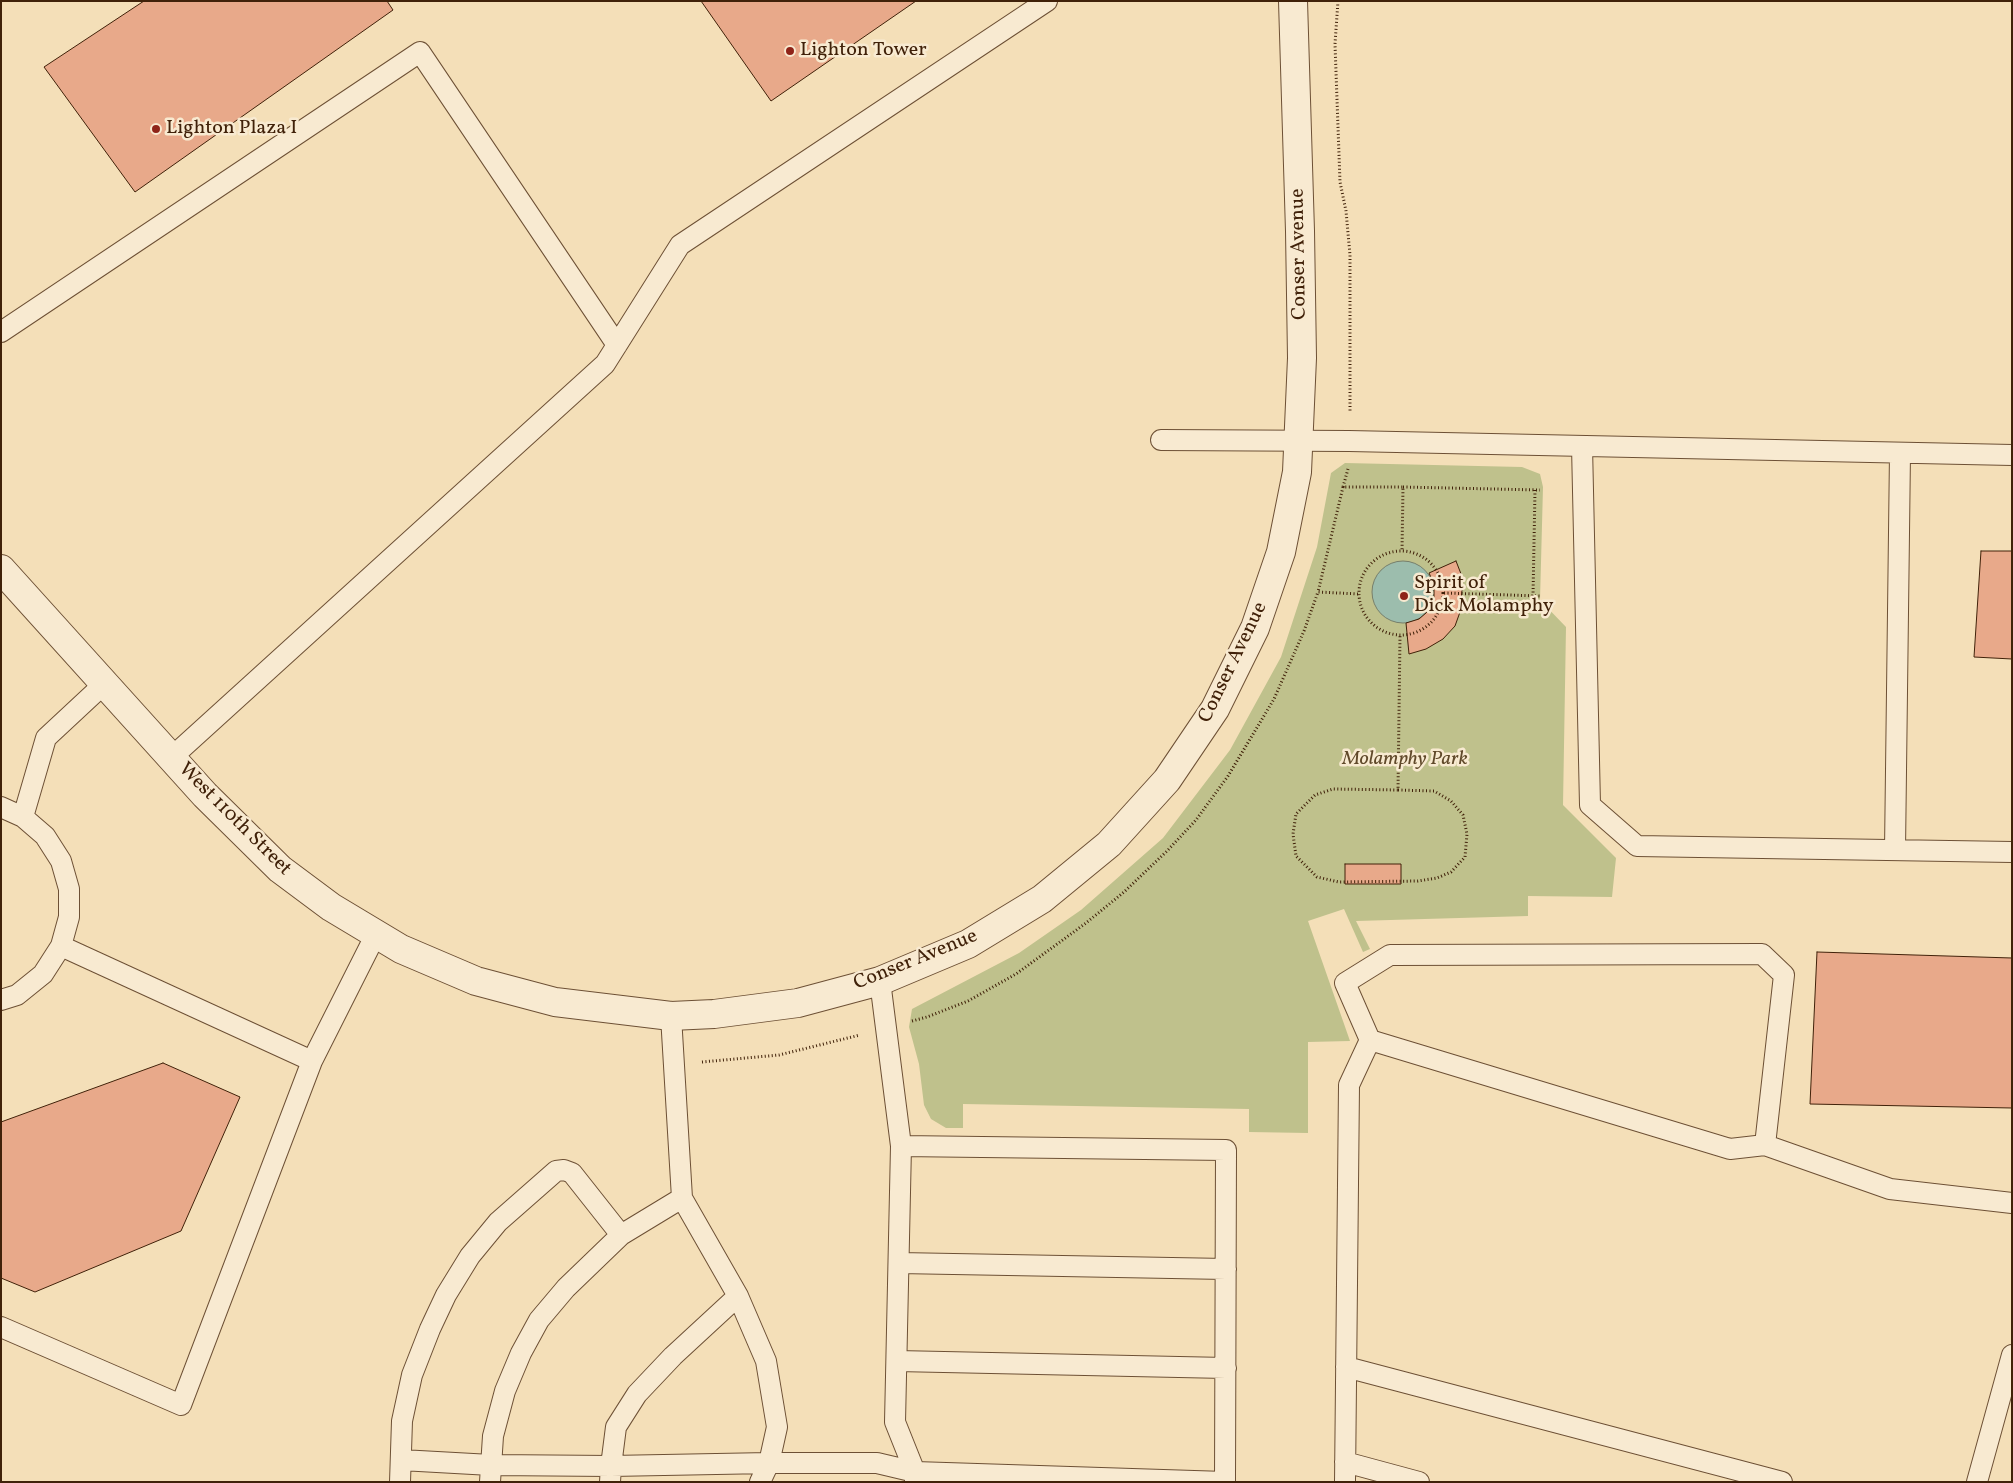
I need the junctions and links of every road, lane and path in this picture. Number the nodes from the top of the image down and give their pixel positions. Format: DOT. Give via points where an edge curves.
graph roads {
  1 [pos="1047,1"];
  2 [pos="1293,1"];
  3 [pos="1338,1"];
  4 [pos="1,332"];
  5 [pos="617,345"];
  6 [pos="1161,440"];
  7 [pos="1298,440"];
  8 [pos="1349,441"];
  9 [pos="1582,446"];
  10 [pos="1900,452"];
  11 [pos="2012,455"];
  12 [pos="1343,487"];
  13 [pos="1402,487"];
  14 [pos="1402,551"];
  15 [pos="1,569"];
  16 [pos="1444,593"];
  17 [pos="1359,594"];
  18 [pos="1533,596"];
  19 [pos="1541,596"];
  20 [pos="1400,636"];
  21 [pos="104,684"];
  22 [pos="171,758"];
  23 [pos="1398,790"];
  24 [pos="1,807"];
  25 [pos="23,817"];
  26 [pos="1895,850"];
  27 [pos="2012,852"];
  28 [pos="376,934"];
  29 [pos="61,946"];
  30 [pos="880,981"];
  31 [pos="1,1000"];
  32 [pos="671,1016"];
  33 [pos="1370,1040"];
  34 [pos="312,1061"];
  35 [pos="1764,1145"];
  36 [pos="901,1146"];
  37 [pos="682,1198"];
  38 [pos="2012,1203"];
  39 [pos="621,1235"];
  40 [pos="899,1263"];
  41 [pos="1226,1269"];
  42 [pos="738,1296"];
  43 [pos="1,1327"];
  44 [pos="2012,1355"];
  45 [pos="896,1361"];
  46 [pos="1226,1368"];
  47 [pos="1346,1368"];
  48 [pos="400,1460"];
  49 [pos="769,1463"];
  50 [pos="1345,1472"];
  51 [pos="491,1473"];
  52 [pos="611,1474"];
  53 [pos="915,1477"];
  54 [pos="400,1482"];
  55 [pos="760,1482"];
  56 [pos="1225,1482"];
  57 [pos="1419,1482"];
  58 [pos="1782,1482"];
  59 [pos="1977,1482"];
  1 -- 5 [label="lane" via="680,245"];
  2 -- 7 [label="street, Conser Avenue" via="1302,348"];
  3 -- 8 [label="path" via="1340,182 1350,255"];
  4 -- 5 [label="lane" via="420,52"];
  5 -- 22 [label="lane" via="605,364"];
  6 -- 7 [label="lane"];
  7 -- 8 [label="lane"];
  7 -- 30 [label="street, Conser Avenue" via="1297,472 1281,552 1255,628 1216,709 1167,780 1109,844 1042,899 968,944"];
  8 -- 9 [label="lane"];
  8 -- 12 [label="path" via="1349,465"];
  9 -- 10 [label="lane"];
  9 -- 26 [label="lane" via="1590,805 1638,846"];
  10 -- 11 [label="lane"];
  10 -- 26 [label="lane"];
  12 -- 13 [label="path"];
  12 -- 17 [label="path" via="1318,592"];
  13 -- 14 [label="path"];
  13 -- 18 [label="path" via="1537,490"];
  14 -- 16 [label="path" via="1420,555 1431,563 1440,575"];
  14 -- 17 [label="path" via="1379,557 1368,566 1361,577"];
  15 -- 21 [label="street, West 110th Street"];
  16 -- 18 [label="path"];
  16 -- 20 [label="path" via="1437,617 1428,627 1415,634"];
  17 -- 20 [label="path" via="1365,617 1375,627"];
  18 -- 19 [label="path"];
  20 -- 23 [label="path"];
  21 -- 22 [label="street, West 110th Street"];
  21 -- 25 [label="lane" via="46,738"];
  22 -- 28 [label="street, West 110th Street" via="280,869 331,907"];
  23 -- 23 [label="path" via="1333,789 1315,795 1296,814 1292,834 1296,856 1316,878 1339,882 1418,881 1451,872 1465,857 1467,834 1463,816 1451,800 1434,791"];
  24 -- 25 [label="lane"];
  25 -- 29 [label="lane" via="44,836 60,861 69,888 69,918"];
  26 -- 27 [label="lane"];
  28 -- 32 [label="street, West 110th Street" via="401,949 476,981 555,1002"];
  28 -- 34 [label="lane"];
  29 -- 31 [label="lane" via="43,974 17,995"];
  29 -- 34 [label="lane"];
  30 -- 32 [label="street, Conser Avenue" via="798,1003"];
  30 -- 36 [label="lane"];
  32 -- 37 [label="lane"];
  33 -- 35 [label="lane" via="1730,1149"];
  33 -- 35 [label="lane" via="1345,983 1390,955 1762,954 1784,975"];
  33 -- 47 [label="lane" via="1349,1085"];
  34 -- 43 [label="lane" via="181,1405"];
  35 -- 38 [label="lane" via="1890,1190"];
  36 -- 40 [label="lane"];
  36 -- 41 [label="lane" via="1226,1150"];
  37 -- 39 [label="lane"];
  37 -- 42 [label="lane"];
  39 -- 48 [label="lane" via="572,1173 564,1170 556,1171 498,1222 470,1256 430,1329 412,1375 402,1421"];
  39 -- 51 [label="lane" via="566,1288 539,1320 505,1391 493,1436"];
  40 -- 41 [label="lane"];
  40 -- 45 [label="lane"];
  41 -- 46 [label="lane"];
  42 -- 49 [label="lane" via="766,1361 777,1427"];
  42 -- 52 [label="lane" via="637,1394 616,1427"];
  44 -- 59 [label="lane"];
  45 -- 46 [label="lane"];
  45 -- 53 [label="lane" via="896,1422"];
  46 -- 56 [label="lane"];
  47 -- 50 [label="lane"];
  47 -- 58 [label="lane"];
  48 -- 51 [label="lane"];
  48 -- 54 [label="lane"];
  49 -- 52 [label="lane"];
  49 -- 53 [label="lane" via="877,1463"];
  49 -- 55 [label="lane"];
  50 -- 57 [label="lane"];
  51 -- 52 [label="lane"];
  53 -- 56 [label="lane"];
}
